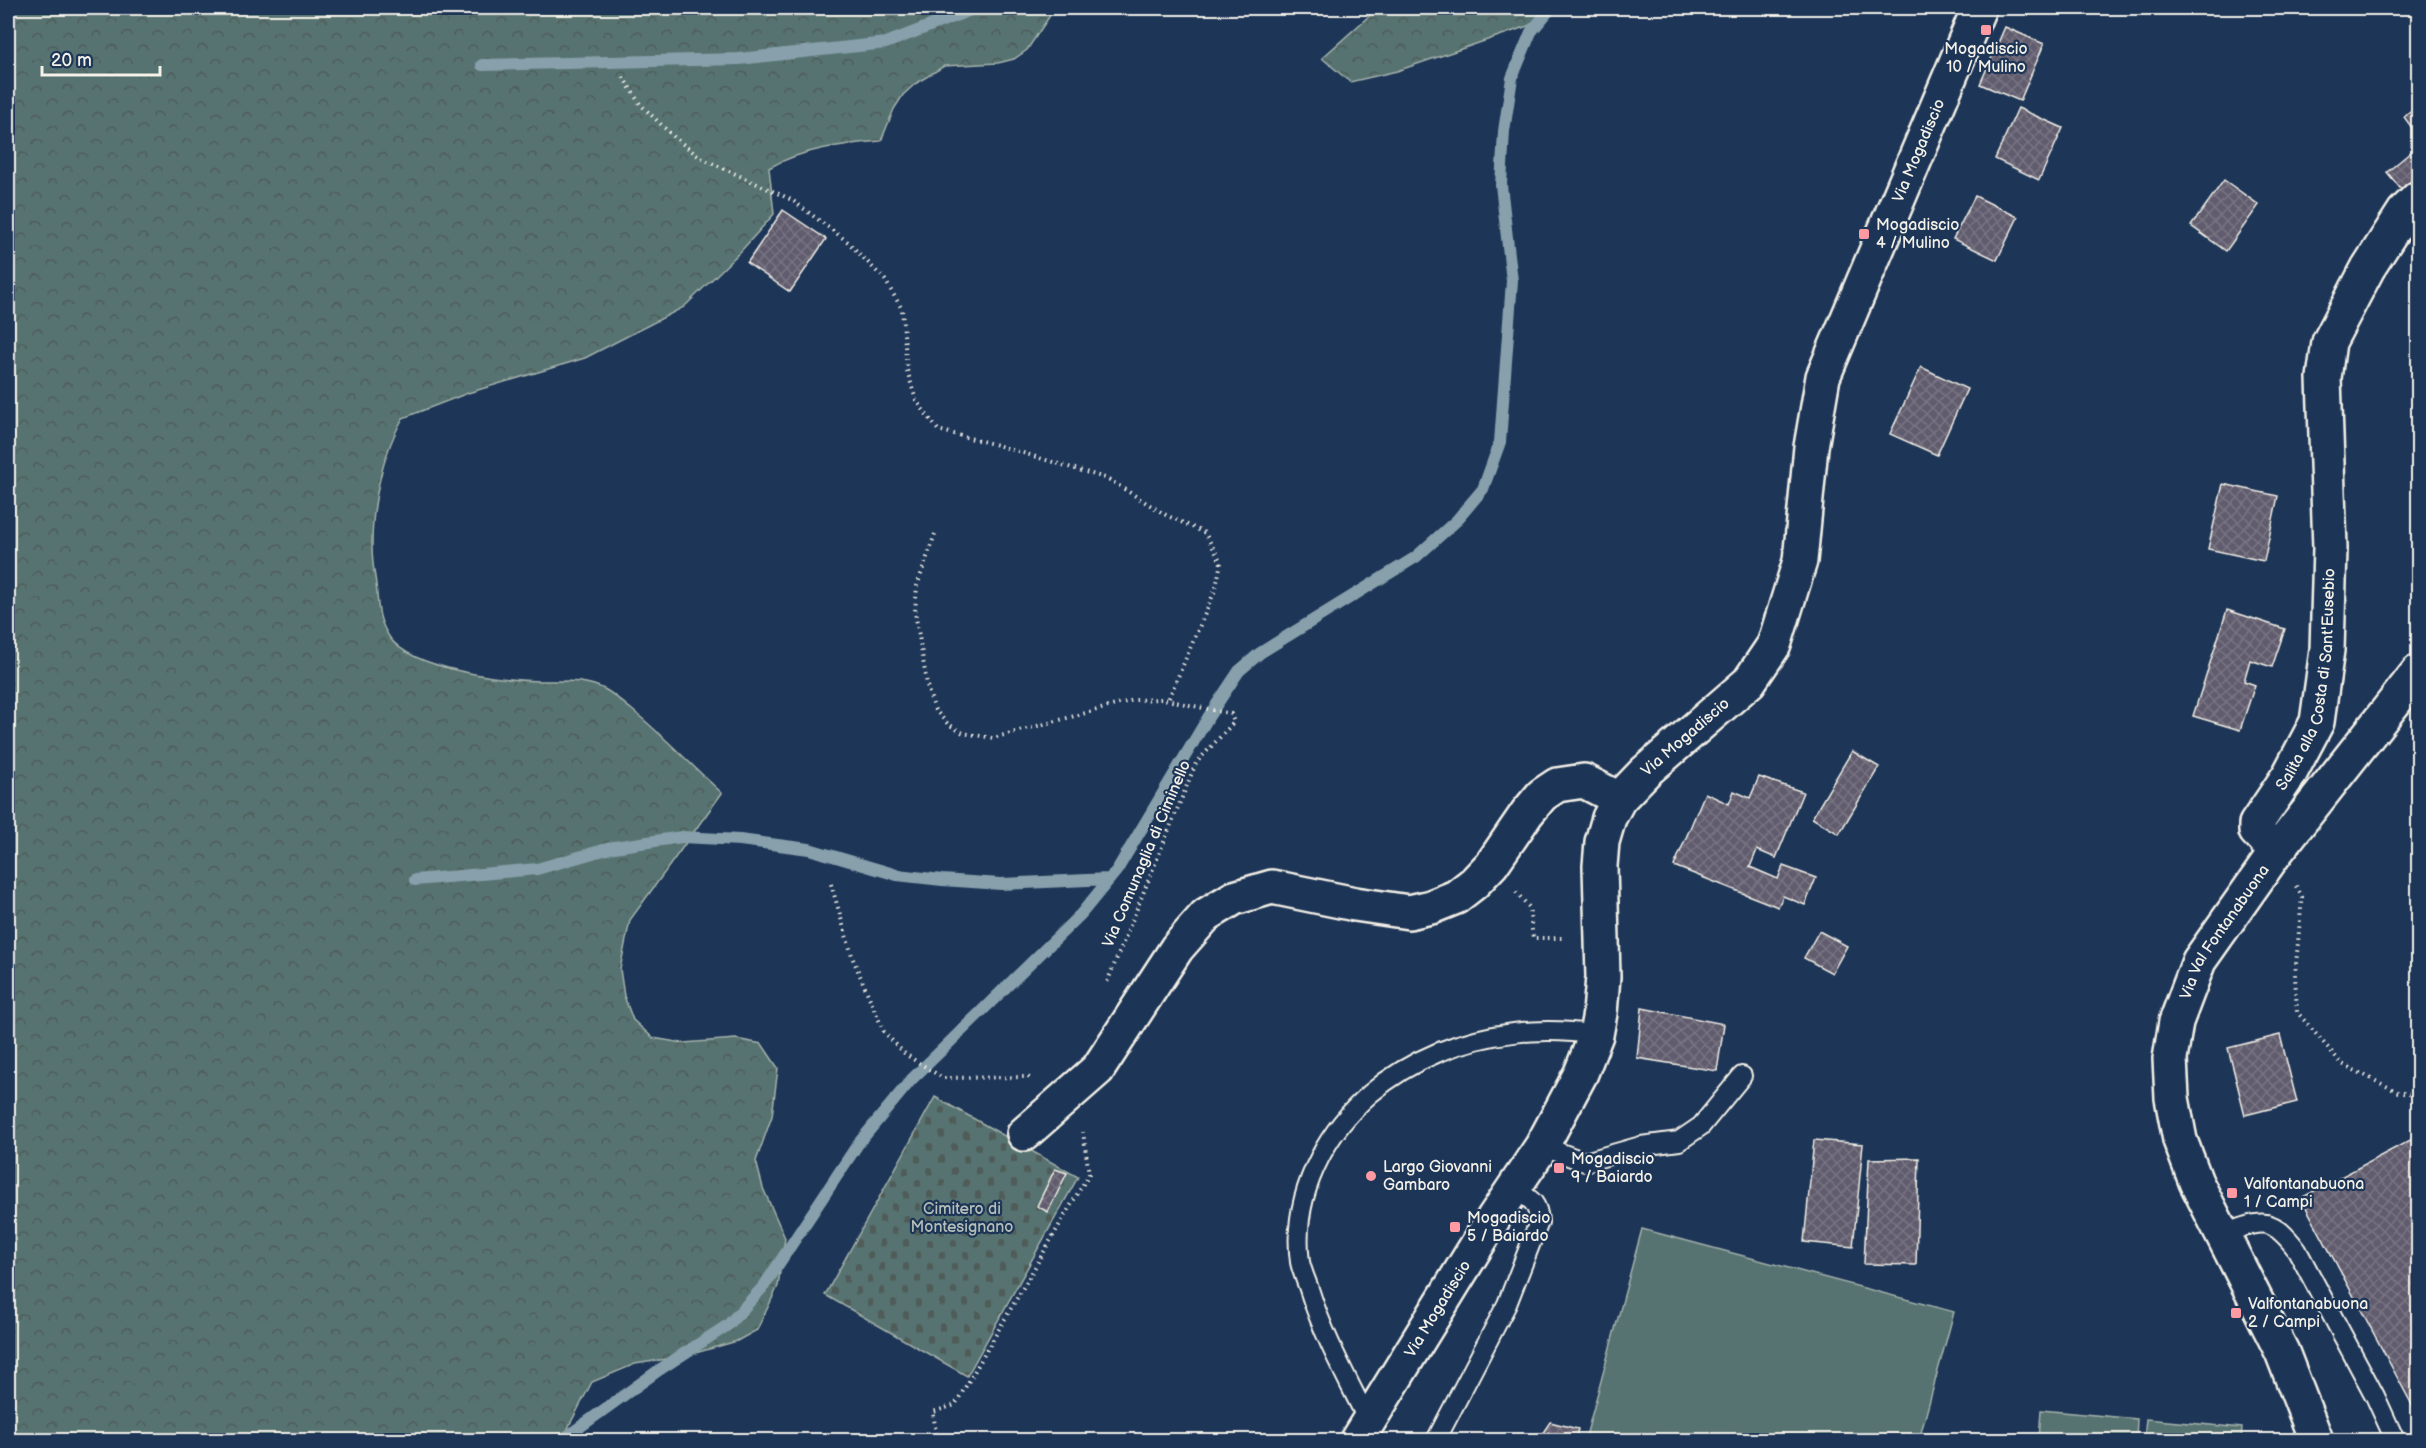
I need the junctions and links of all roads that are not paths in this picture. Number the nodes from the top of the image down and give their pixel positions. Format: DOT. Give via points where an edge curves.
graph roads {
  1 [pos="1979,8"];
  2 [pos="2418,198"];
  3 [pos="2418,672"];
  4 [pos="1619,799"];
  5 [pos="2276,852"];
  6 [pos="1596,1035"];
  7 [pos="1742,1076"];
  8 [pos="1024,1134"];
  9 [pos="1542,1146"];
  10 [pos="1514,1189"];
  11 [pos="2223,1234"];
  12 [pos="1362,1431"];
  13 [pos="1436,1440"];
  14 [pos="2316,1440"];
  15 [pos="2395,1440"];
  1 -- 4 [label="street, Via Mogadiscio" via="1823,377 1800,561 1774,645 1749,682"];
  2 -- 5 [label="street, Salita alla Costa di Sant'Eusebio" via="2404,212 2368,268 2329,342 2324,378 2330,548 2327,650 2317,722 2289,775 2256,824 2256,831"];
  3 -- 5 [label="street, Via Val Fontanabuona"];
  4 -- 6 [label="street, Via Mogadiscio" via="1602,842 1603,977"];
  4 -- 8 [label="street" via="1584,781 1557,785 1542,795 1474,883 1456,897 1431,907 1409,912 1272,887 1234,898 1206,915 1177,948 1098,1069"];
  5 -- 11 [label="street, Via Val Fontanabuona" via="2199,961 2176,1022 2170,1059 2180,1140"];
  6 -- 9 [label="street, Via Mogadiscio" via="1581,1073"];
  6 -- 12 [label="lane" via="1525,1031 1463,1042 1410,1065 1368,1094 1331,1135 1311,1175 1299,1214 1300,1262"];
  7 -- 9 [label="lane" via="1701,1126 1679,1141 1641,1146 1585,1162"];
  9 -- 10 [label="street, Via Mogadiscio"];
  10 -- 12 [label="street, Via Mogadiscio"];
  10 -- 13 [label="lane" via="1539,1208 1539,1222 1507,1304"];
  11 -- 14 [label="street, Via Val Fontanabuona" via="2282,1352"];
  11 -- 15 [label="lane" via="2258,1222 2273,1226 2286,1236 2297,1250"];
}
